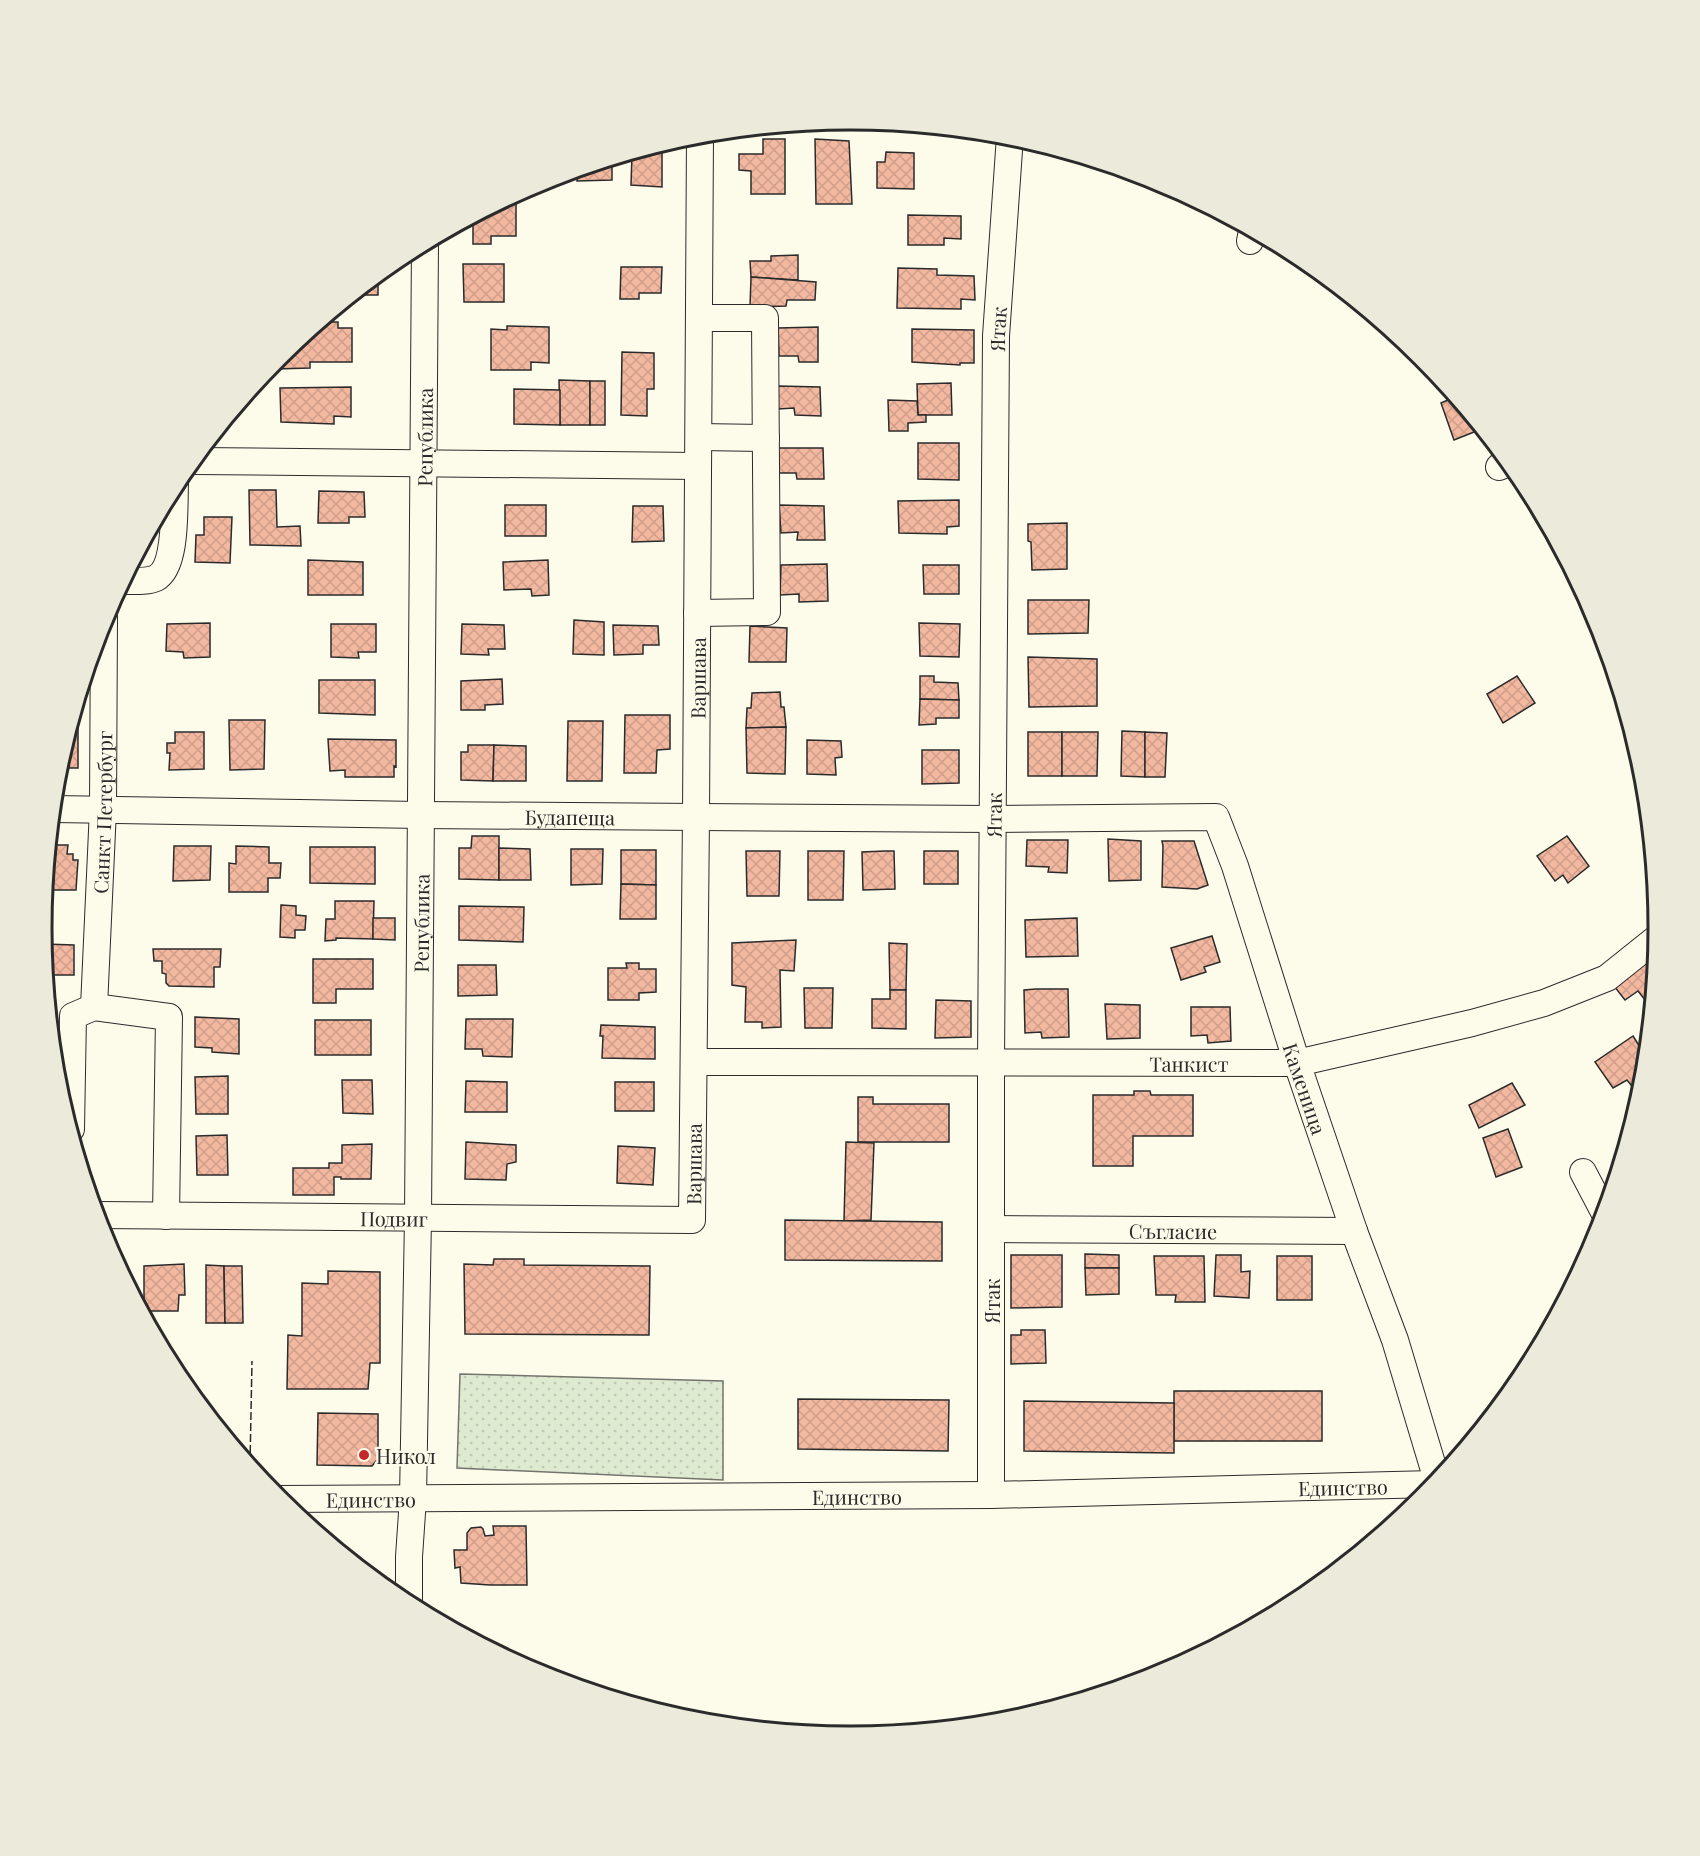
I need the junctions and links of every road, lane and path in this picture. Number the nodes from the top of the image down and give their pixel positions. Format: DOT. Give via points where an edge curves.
graph roads {
  1 [pos="700,145"];
  2 [pos="1009,147"];
  3 [pos="425,254"];
  4 [pos="699,318"];
  5 [pos="699,437"];
  6 [pos="766,438"];
  7 [pos="204,461"];
  8 [pos="423,464"];
  9 [pos="698,466"];
  10 [pos="175,505"];
  11 [pos="133,580"];
  12 [pos="697,613"];
  13 [pos="104,648"];
  14 [pos="62,809"];
  15 [pos="103,809"];
  16 [pos="420,815"];
  17 [pos="696,816"];
  18 [pos="1086,817"];
  19 [pos="993,819"];
  20 [pos="1647,946"];
  21 [pos="94,1007"];
  22 [pos="694,1062"];
  23 [pos="992,1063"];
  24 [pos="1297,1063"];
  25 [pos="72,1099"];
  26 [pos="1582,1172"];
  27 [pos="1598,1202"];
  28 [pos="106,1215"];
  29 [pos="166,1216"];
  30 [pos="418,1218"];
  31 [pos="692,1220"];
  32 [pos="991,1229"];
  33 [pos="1354,1231"];
  34 [pos="1434,1471"];
  35 [pos="1421,1484"];
  36 [pos="991,1495"];
  37 [pos="413,1498"];
  38 [pos="293,1499"];
  39 [pos="409,1592"];
  1 -- 4 [label="street, Варшава"];
  2 -- 19 [label="street, Ятак" via="996,336"];
  3 -- 8 [label="street, Република"];
  4 -- 5 [label="street, Варшава"];
  4 -- 6 [label="street" via="765,318"];
  5 -- 6 [label="street"];
  5 -- 9 [label="street, Варшава"];
  6 -- 12 [label="street" via="766,612"];
  7 -- 8 [label="street"];
  8 -- 9 [label="street"];
  8 -- 16 [label="street, Република"];
  9 -- 12 [label="street, Варшава"];
  10 -- 11 [label="street" via="171,556 166,570 155,579"];
  12 -- 17 [label="street, Варшава"];
  13 -- 15 [label="street, Санкт Петербург"];
  14 -- 15 [label="street, Будапеща"];
  15 -- 16 [label="street, Будапеща"];
  15 -- 21 [label="street, Санкт Петербург"];
  16 -- 17 [label="street, Будапеща"];
  16 -- 30 [label="street, Република"];
  17 -- 19 [label="street, Будапеща"];
  17 -- 22 [label="street, Варшава"];
  18 -- 19 [label="street, Будапеща"];
  18 -- 24 [label="street, Каменица" via="1216,817"];
  19 -- 23 [label="street, Ятак"];
  20 -- 24 [label="street, Танкист" via="1607,978 1544,1003"];
  21 -- 25 [label="street" via="73,1016"];
  21 -- 29 [label="street" via="169,1017"];
  22 -- 23 [label="street, Танкист"];
  22 -- 31 [label="street, Варшава"];
  23 -- 24 [label="street, Танкист"];
  23 -- 32 [label="street, Ятак"];
  24 -- 33 [label="street, Каменица"];
  26 -- 27 [label="street"];
  28 -- 29 [label="street, Подвиг"];
  29 -- 30 [label="street, Подвиг"];
  30 -- 31 [label="street, Подвиг"];
  30 -- 37 [label="street, Република"];
  32 -- 33 [label="street, Съгласие"];
  32 -- 36 [label="street, Ятак"];
  33 -- 34 [label="street, Каменица" via="1395,1340"];
  35 -- 36 [label="street, Единство"];
  36 -- 37 [label="street, Единство"];
  37 -- 38 [label="street, Единство"];
  37 -- 39 [label="street, Република"];
}
